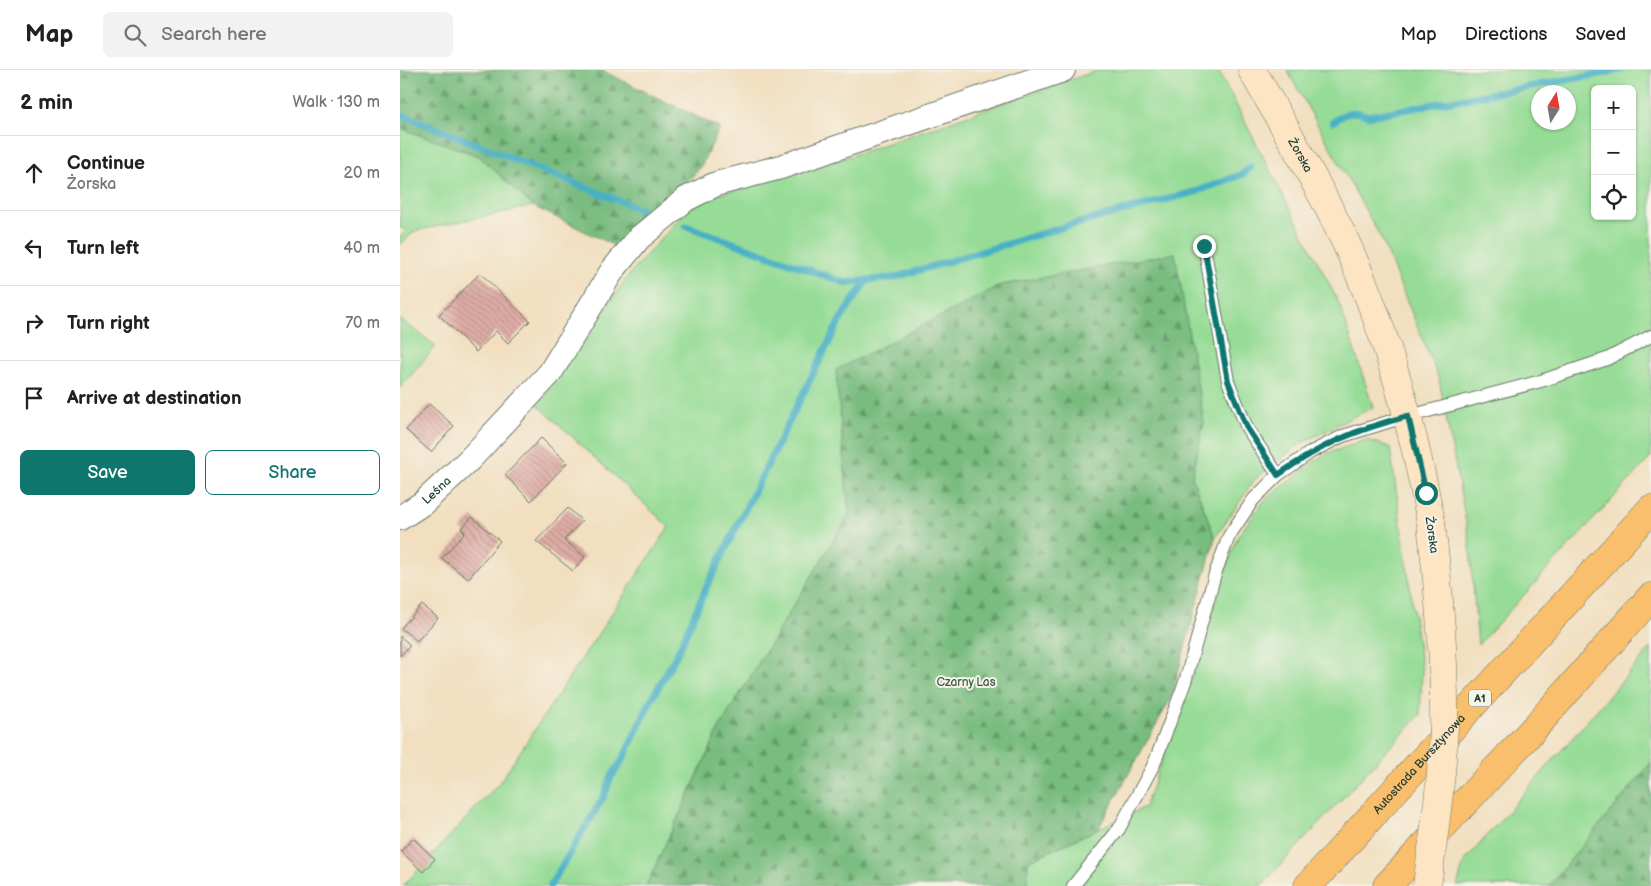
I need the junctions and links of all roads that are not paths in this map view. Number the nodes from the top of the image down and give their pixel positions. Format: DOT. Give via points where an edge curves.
graph roads {
  1 [pos="1063,70"];
  2 [pos="1252,70"];
  3 [pos="1204,246"];
  4 [pos="1651,336"];
  5 [pos="1408,416"];
  6 [pos="1278,475"];
  7 [pos="1651,509"];
  8 [pos="400,518"];
  9 [pos="1651,597"];
  10 [pos="1072,886"];
  11 [pos="1308,886"];
  12 [pos="1387,886"];
  13 [pos="1427,886"];
  1 -- 8 [label="street, Leśna" via="781,167 716,184 686,199 639,238 612,271 550,373 470,459 423,503"];
  2 -- 5 [label="main road, Żorska" via="1350,253 1390,354"];
  3 -- 6 [label="lane" via="1228,381 1247,428"];
  4 -- 5 [label="lane" via="1598,362 1541,381"];
  5 -- 6 [label="lane" via="1343,436 1310,452"];
  5 -- 13 [label="main road, Żorska, bridge" via="1431,522 1444,670 1440,787"];
  6 -- 10 [label="lane" via="1253,500 1229,536 1185,682 1154,764 1119,829"];
  7 -- 11 [label="highway, Autostrada Bursztynowa / A1"];
  9 -- 12 [label="highway"];
}
